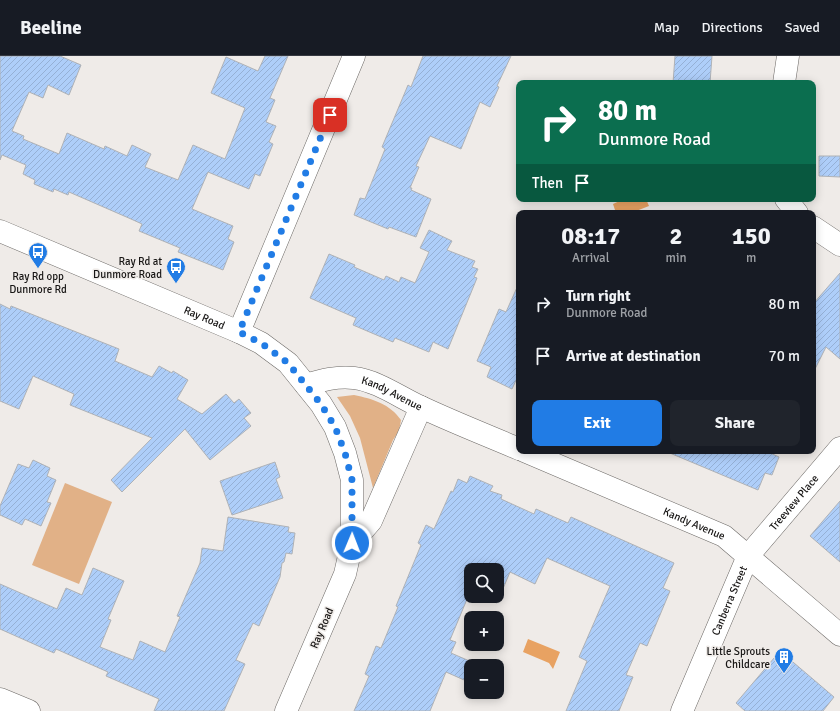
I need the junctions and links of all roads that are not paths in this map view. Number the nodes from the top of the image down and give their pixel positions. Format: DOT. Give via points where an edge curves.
graph roads {
  1 [pos="354,56"];
  2 [pos="788,56"];
  3 [pos="784,80"];
  4 [pos="788,202"];
  5 [pos="795,210"];
  6 [pos="816,229"];
  7 [pos="0,231"];
  8 [pos="840,245"];
  9 [pos="239,332"];
  10 [pos="306,385"];
  11 [pos="421,407"];
  12 [pos="516,448"];
  13 [pos="840,448"];
  14 [pos="531,454"];
  15 [pos="352,543"];
  16 [pos="748,556"];
  17 [pos="840,635"];
  18 [pos="0,699"];
  19 [pos="29,711"];
  20 [pos="286,711"];
  21 [pos="682,711"];
  1 -- 9 [label="street"];
  2 -- 3 [label="street"];
  4 -- 5 [label="street"];
  6 -- 8 [label="street"];
  7 -- 9 [label="street, Ray Road"];
  9 -- 10 [label="street, Ray Road" via="288,363"];
  10 -- 11 [label="street, Kandy Avenue" via="327,378 355,378 372,382"];
  10 -- 15 [label="street, Ray Road" via="335,427 345,453 352,480"];
  11 -- 12 [label="street, Kandy Avenue"];
  11 -- 15 [label="street, Ray Road" via="371,521"];
  13 -- 16 [label="street, Treeview Place"];
  14 -- 16 [label="street, Kandy Avenue" via="724,536"];
  15 -- 20 [label="street, Ray Road" via="345,574"];
  16 -- 17 [label="street, Kandy Avenue"];
  16 -- 21 [label="street, Canberra Street"];
  18 -- 19 [label="street"];
}
